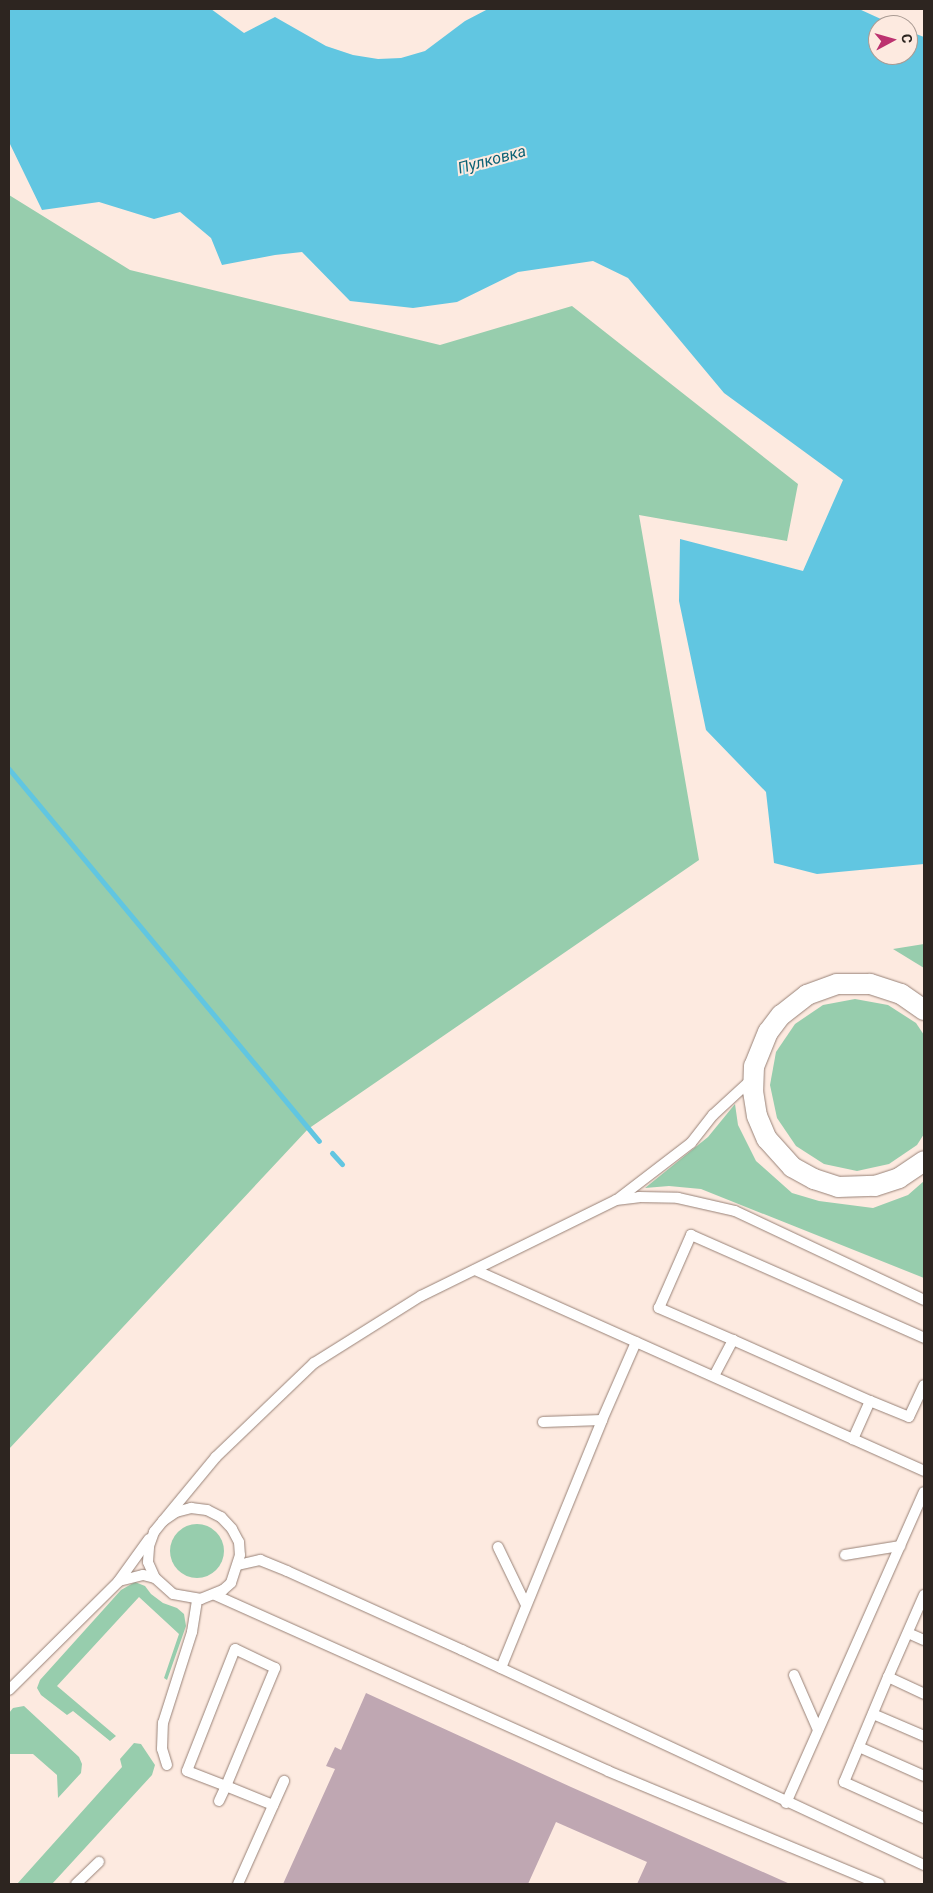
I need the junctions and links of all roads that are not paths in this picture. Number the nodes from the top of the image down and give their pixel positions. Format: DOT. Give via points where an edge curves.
graph roads {
  1 [pos="924,1010"];
  2 [pos="753,1079"];
  3 [pos="924,1161"];
  4 [pos="616,1200"];
  5 [pos="475,1270"];
  6 [pos="924,1300"];
  7 [pos="924,1338"];
  8 [pos="733,1340"];
  9 [pos="636,1342"];
  10 [pos="714,1376"];
  11 [pos="924,1384"];
  12 [pos="870,1401"];
  13 [pos="602,1420"];
  14 [pos="543,1422"];
  15 [pos="853,1439"];
  16 [pos="924,1471"];
  17 [pos="924,1492"];
  18 [pos="163,1520"];
  19 [pos="154,1532"];
  20 [pos="900,1546"];
  21 [pos="498,1547"];
  22 [pos="845,1555"];
  23 [pos="238,1565"];
  24 [pos="155,1578"];
  25 [pos="118,1582"];
  26 [pos="215,1595"];
  27 [pos="924,1595"];
  28 [pos="197,1599"];
  29 [pos="526,1605"];
  30 [pos="908,1632"];
  31 [pos="924,1640"];
  32 [pos="501,1668"];
  33 [pos="794,1675"];
  34 [pos="888,1677"];
  35 [pos="9,1690"];
  36 [pos="924,1694"];
  37 [pos="873,1714"];
  38 [pos="818,1730"];
  39 [pos="924,1736"];
  40 [pos="859,1747"];
  41 [pos="167,1765"];
  42 [pos="924,1776"];
  43 [pos="284,1781"];
  44 [pos="226,1786"];
  45 [pos="219,1802"];
  46 [pos="786,1803"];
  47 [pos="273,1805"];
  48 [pos="924,1818"];
  49 [pos="99,1862"];
  50 [pos="924,1865"];
  51 [pos="76,1884"];
  52 [pos="238,1884"];
  53 [pos="879,1884"];
  1 -- 2 [label="street" via="901,994 870,984 848,983 816,990 797,1001 774,1023 760,1048"];
  2 -- 3 [label="street" via="756,1110 767,1139 792,1167 814,1180 844,1187 875,1186 899,1178"];
  2 -- 4 [label="lane" via="713,1115 691,1143"];
  4 -- 5 [label="lane"];
  4 -- 6 [label="lane" via="678,1198 735,1210"];
  5 -- 9 [label="lane"];
  5 -- 18 [label="lane" via="421,1296 314,1362 216,1457"];
  7 -- 8 [label="lane" via="691,1235 659,1308"];
  8 -- 10 [label="lane"];
  8 -- 12 [label="lane"];
  9 -- 10 [label="lane"];
  9 -- 13 [label="lane"];
  10 -- 15 [label="lane"];
  11 -- 12 [label="lane" via="909,1417"];
  12 -- 15 [label="lane"];
  13 -- 14 [label="lane"];
  13 -- 29 [label="lane"];
  15 -- 16 [label="lane"];
  17 -- 20 [label="lane"];
  18 -- 19 [label="lane"];
  18 -- 23 [label="lane" via="191,1508 207,1510 221,1517 239,1542"];
  19 -- 24 [label="lane" via="148,1562"];
  19 -- 25 [label="lane"];
  20 -- 22 [label="lane"];
  20 -- 38 [label="lane"];
  21 -- 29 [label="lane"];
  23 -- 26 [label="lane" via="230,1583"];
  23 -- 32 [label="lane" via="260,1560"];
  24 -- 25 [label="lane" via="143,1575"];
  24 -- 28 [label="lane" via="173,1594"];
  25 -- 35 [label="lane"];
  26 -- 28 [label="lane"];
  26 -- 53 [label="lane" via="608,1771"];
  27 -- 30 [label="lane"];
  28 -- 41 [label="lane" via="192,1632 163,1723 162,1749"];
  29 -- 32 [label="lane"];
  30 -- 31 [label="lane"];
  30 -- 34 [label="lane"];
  32 -- 46 [label="lane"];
  33 -- 38 [label="lane"];
  34 -- 36 [label="lane"];
  34 -- 37 [label="lane"];
  37 -- 39 [label="lane"];
  37 -- 40 [label="lane"];
  38 -- 46 [label="lane"];
  40 -- 42 [label="lane"];
  40 -- 48 [label="lane" via="844,1782"];
  43 -- 47 [label="lane"];
  44 -- 44 [label="lane" via="187,1771 235,1649 276,1668"];
  44 -- 45 [label="lane"];
  44 -- 47 [label="lane"];
  46 -- 50 [label="lane"];
  47 -- 52 [label="lane"];
  49 -- 51 [label="lane"];
}
